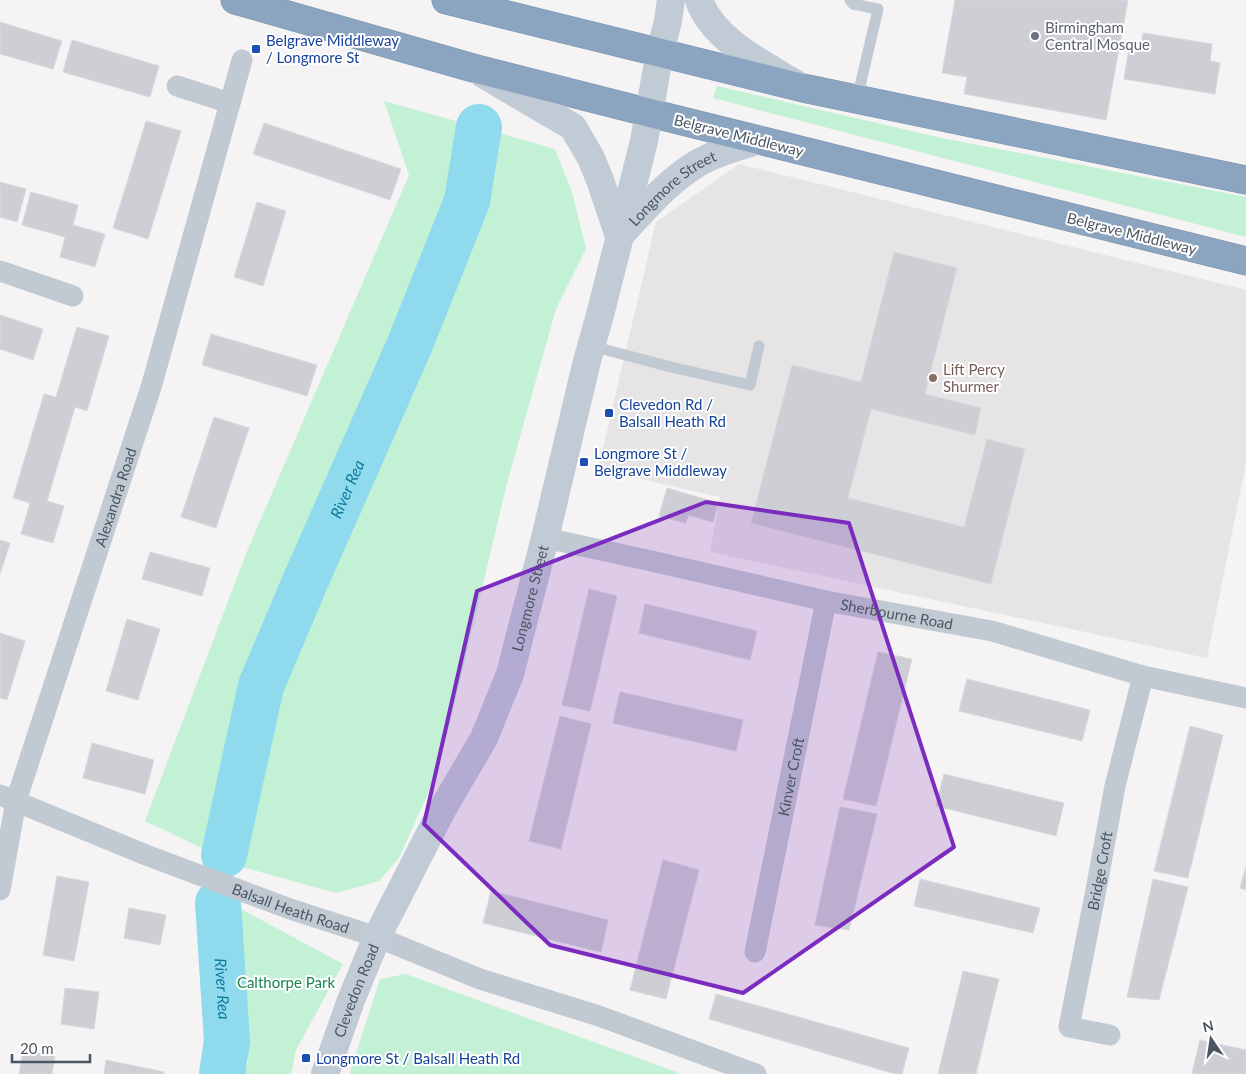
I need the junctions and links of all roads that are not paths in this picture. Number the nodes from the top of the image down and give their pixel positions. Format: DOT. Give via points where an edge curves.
graph roads {
  1 [pos="235,0"];
  2 [pos="446,0"];
  3 [pos="671,0"];
  4 [pos="699,0"];
  5 [pos="850,0"];
  6 [pos="879,4"];
  7 [pos="660,52"];
  8 [pos="242,60"];
  9 [pos="473,68"];
  10 [pos="177,86"];
  11 [pos="803,88"];
  12 [pos="857,99"];
  13 [pos="230,103"];
  14 [pos="650,113"];
  15 [pos="760,140"];
  16 [pos="1246,180"];
  17 [pos="619,236"];
  18 [pos="1246,261"];
  19 [pos="0,271"];
  20 [pos="73,296"];
  21 [pos="591,346"];
  22 [pos="759,346"];
  23 [pos="545,538"];
  24 [pos="826,601"];
  25 [pos="1142,676"];
  26 [pos="1246,698"];
  27 [pos="8,798"];
  28 [pos="0,890"];
  29 [pos="377,937"];
  30 [pos="755,952"];
  31 [pos="1110,1035"];
  32 [pos="325,1074"];
  33 [pos="756,1074"];
  1 -- 9 [label="highway, Belgrave Middleway"];
  2 -- 7 [label="highway"];
  3 -- 7 [label="street, Longmore Street"];
  4 -- 11 [label="street" via="712,22 734,46"];
  5 -- 6 [label="lane" via="853,4"];
  6 -- 12 [label="lane"];
  7 -- 11 [label="highway"];
  7 -- 14 [label="street, Longmore Street"];
  8 -- 13 [label="street, Alexandra Road"];
  9 -- 14 [label="highway, Belgrave Middleway"];
  9 -- 17 [label="street, Longmore Street" via="573,127 591,158"];
  10 -- 13 [label="street"];
  11 -- 12 [label="highway"];
  12 -- 16 [label="highway"];
  13 -- 27 [label="street, Alexandra Road" via="152,384"];
  14 -- 15 [label="highway, Belgrave Middleway"];
  14 -- 17 [label="street, Longmore Street"];
  15 -- 17 [label="street, Longmore Street" via="696,165 665,188"];
  15 -- 18 [label="highway, Belgrave Middleway"];
  17 -- 21 [label="street, Longmore Street"];
  19 -- 20 [label="street"];
  21 -- 22 [label="lane" via="750,385"];
  21 -- 23 [label="street, Longmore Street"];
  23 -- 24 [label="street, Sherbourne Road"];
  23 -- 29 [label="street, Longmore Street" via="510,674 484,738 442,810"];
  24 -- 25 [label="street, Sherbourne Road" via="992,630"];
  24 -- 30 [label="street, Kinver Croft"];
  25 -- 26 [label="street, Sherbourne Road"];
  25 -- 31 [label="street, Bridge Croft" via="1115,786 1069,1026"];
  27 -- 28 [label="street, Alexandra Road"];
  27 -- 29 [label="street, Balsall Heath Road" via="146,855 290,909"];
  29 -- 32 [label="street, Clevedon Road"];
  29 -- 33 [label="street, Balsall Heath Road" via="480,978 599,1016"];
}
